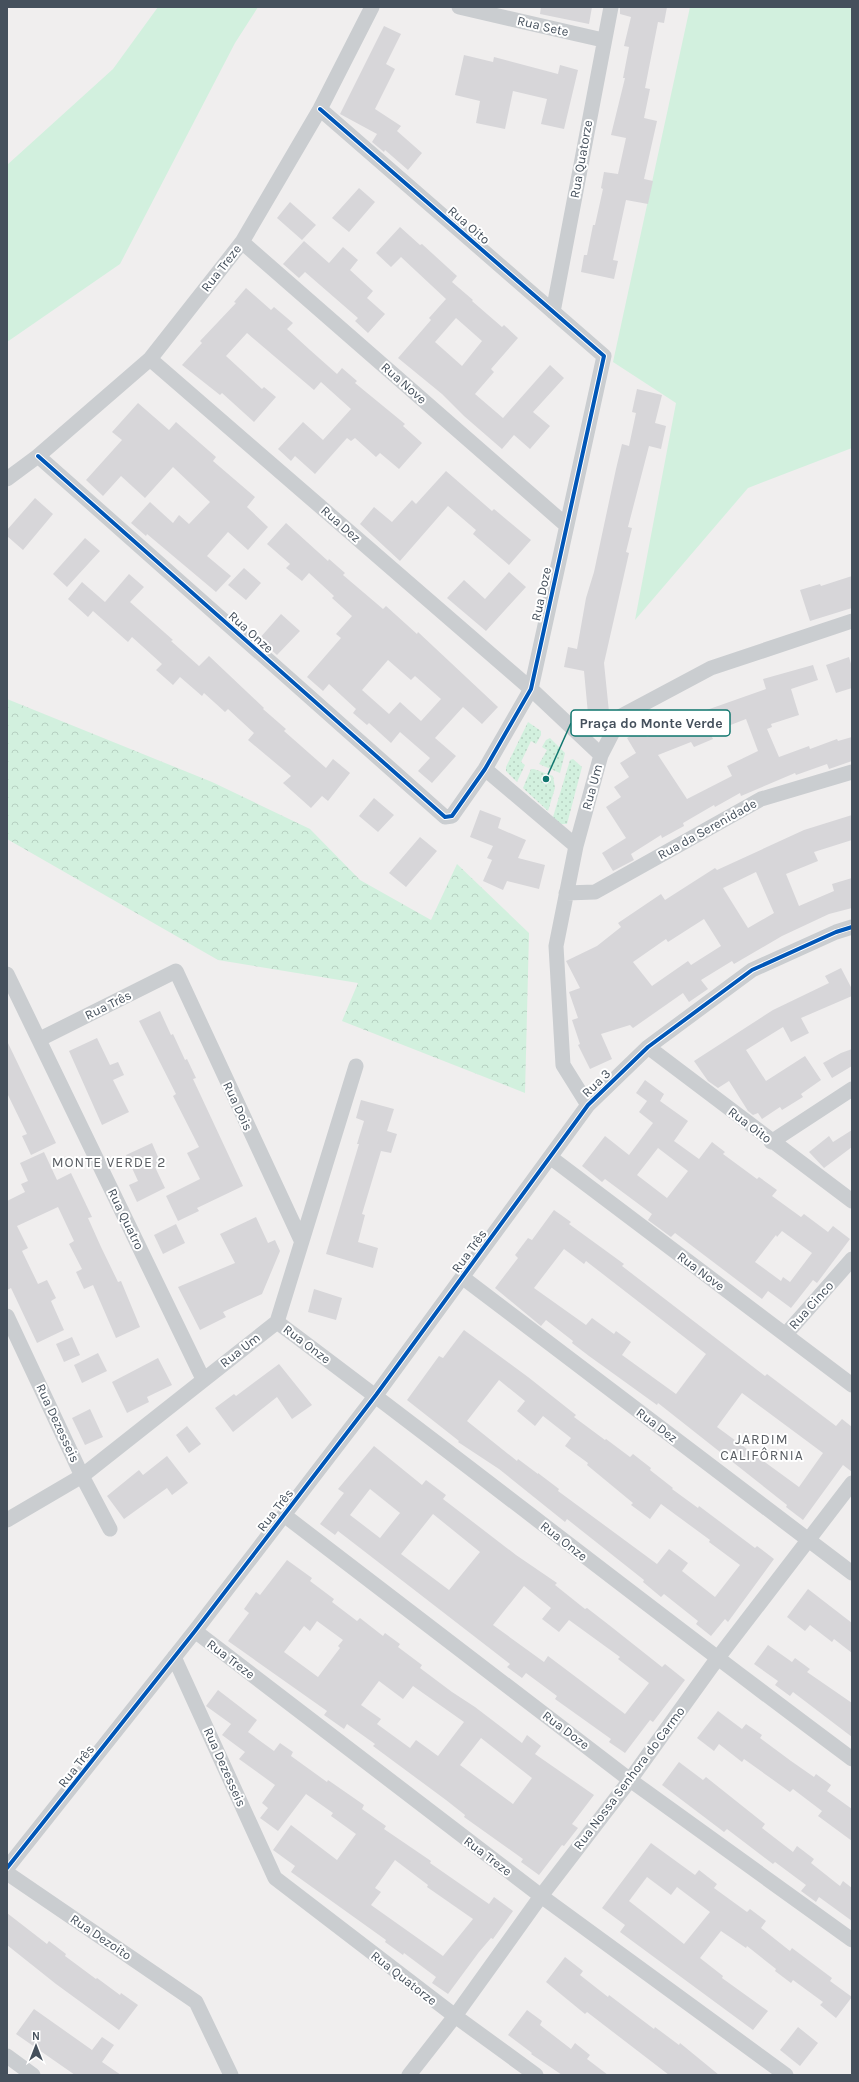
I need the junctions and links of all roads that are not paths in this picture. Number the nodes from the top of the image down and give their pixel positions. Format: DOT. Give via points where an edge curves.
graph roads {
  1 [pos="372,7"];
  2 [pos="458,7"];
  3 [pos="611,7"];
  4 [pos="603,40"];
  5 [pos="320,110"];
  6 [pos="242,242"];
  7 [pos="553,312"];
  8 [pos="604,356"];
  9 [pos="150,359"];
  10 [pos="38,456"];
  11 [pos="7,479"];
  12 [pos="566,525"];
  13 [pos="852,621"];
  14 [pos="531,689"];
  15 [pos="601,754"];
  16 [pos="485,769"];
  17 [pos="852,772"];
  18 [pos="452,816"];
  19 [pos="576,846"];
  20 [pos="566,893"];
  21 [pos="852,926"];
  22 [pos="176,971"];
  23 [pos="7,974"];
  24 [pos="40,1039"];
  25 [pos="648,1047"];
  26 [pos="356,1066"];
  27 [pos="852,1089"];
  28 [pos="588,1105"];
  29 [pos="771,1142"];
  30 [pos="550,1157"];
  31 [pos="852,1201"];
  32 [pos="301,1240"];
  33 [pos="852,1259"];
  34 [pos="462,1277"];
  35 [pos="7,1316"];
  36 [pos="277,1322"];
  37 [pos="786,1334"];
  38 [pos="203,1379"];
  39 [pos="852,1385"];
  40 [pos="376,1395"];
  41 [pos="82,1476"];
  42 [pos="852,1483"];
  43 [pos="284,1515"];
  44 [pos="7,1520"];
  45 [pos="110,1529"];
  46 [pos="808,1540"];
  47 [pos="852,1573"];
  48 [pos="194,1631"];
  49 [pos="174,1657"];
  50 [pos="717,1659"];
  51 [pos="852,1759"];
  52 [pos="630,1780"];
  53 [pos="7,1868"];
  54 [pos="7,1873"];
  55 [pos="275,1878"];
  56 [pos="540,1896"];
  57 [pos="852,1940"];
  58 [pos="455,2016"];
  59 [pos="7,2056"];
  60 [pos="33,2075"];
  61 [pos="231,2075"];
  62 [pos="409,2075"];
  63 [pos="536,2075"];
  64 [pos="786,2075"];
  1 -- 5 [label="street, Rua Treze"];
  2 -- 4 [label="street, Rua Sete"];
  3 -- 4 [label="street, Rua Quatorze"];
  4 -- 7 [label="street, Rua Quatorze"];
  5 -- 6 [label="street, Rua Treze"];
  5 -- 7 [label="street, Rua Oito"];
  6 -- 9 [label="street, Rua Treze"];
  6 -- 12 [label="street, Rua Nove"];
  7 -- 8 [label="street, Rua Oito"];
  8 -- 12 [label="street, Rua Doze"];
  9 -- 10 [label="street, Rua Treze"];
  9 -- 14 [label="street, Rua Dez"];
  10 -- 11 [label="street, Rua Treze"];
  10 -- 18 [label="street, Rua Onze" via="445,817"];
  12 -- 14 [label="street, Rua Doze"];
  13 -- 15 [label="street, Rua Um" via="711,668 621,716"];
  14 -- 15 [label="street, Rua Dez"];
  14 -- 16 [label="street, Rua Doze"];
  15 -- 19 [label="street, Rua Um"];
  16 -- 18 [label="street, Rua Doze"];
  16 -- 19 [label="street"];
  17 -- 20 [label="street, Rua da Serenidade" via="761,799 595,892"];
  19 -- 20 [label="street, Rua Um"];
  20 -- 28 [label="street, Rua Um" via="556,946 563,1065"];
  21 -- 25 [label="street, Rua 3" via="752,970"];
  22 -- 24 [label="street, Rua Três"];
  22 -- 32 [label="street, Rua Dois"];
  23 -- 24 [label="street, Rua Quatro"];
  24 -- 38 [label="street, Rua Quatro"];
  25 -- 28 [label="street, Rua 3"];
  25 -- 29 [label="street, Rua Oito"];
  26 -- 32 [label="street"];
  27 -- 29 [label="street"];
  28 -- 30 [label="street, Rua 3"];
  29 -- 31 [label="street, Rua Oito"];
  30 -- 34 [label="street, Rua Três"];
  30 -- 37 [label="street, Rua Nove"];
  32 -- 36 [label="street"];
  33 -- 37 [label="street, Rua Cinco"];
  34 -- 40 [label="street, Rua Três"];
  34 -- 46 [label="street, Rua Dez"];
  35 -- 41 [label="street, Rua Dezesseis"];
  36 -- 38 [label="street, Rua Um"];
  36 -- 40 [label="street, Rua Onze"];
  37 -- 39 [label="street, Rua Nove"];
  38 -- 41 [label="street, Rua Um"];
  40 -- 43 [label="street, Rua Três"];
  40 -- 50 [label="street, Rua Onze"];
  41 -- 44 [label="street, Rua Um"];
  41 -- 45 [label="street, Rua Dezesseis"];
  42 -- 46 [label="street, Rua Nossa Senhora do Carmo"];
  43 -- 48 [label="street, Rua Três"];
  43 -- 52 [label="street, Rua Doze"];
  46 -- 47 [label="street, Rua Dez"];
  46 -- 50 [label="street, Rua Nossa Senhora do Carmo"];
  48 -- 49 [label="street, Rua Três"];
  48 -- 56 [label="street, Rua Treze"];
  49 -- 53 [label="street, Rua Três"];
  49 -- 55 [label="street, Rua Dezesseis"];
  50 -- 51 [label="street, Rua Onze"];
  50 -- 52 [label="street, Rua Nossa Senhora do Carmo"];
  52 -- 56 [label="street, Rua Nossa Senhora do Carmo"];
  52 -- 57 [label="street, Rua Doze"];
  54 -- 61 [label="street, Rua Dezoito" via="196,2002"];
  55 -- 58 [label="street, Rua Quatorze"];
  56 -- 58 [label="street, Rua Nossa Senhora do Carmo"];
  56 -- 64 [label="street, Rua Treze"];
  58 -- 62 [label="street, Rua Nossa Senhora do Carmo"];
  58 -- 63 [label="street, Rua Quatorze"];
  59 -- 60 [label="street"];
}
